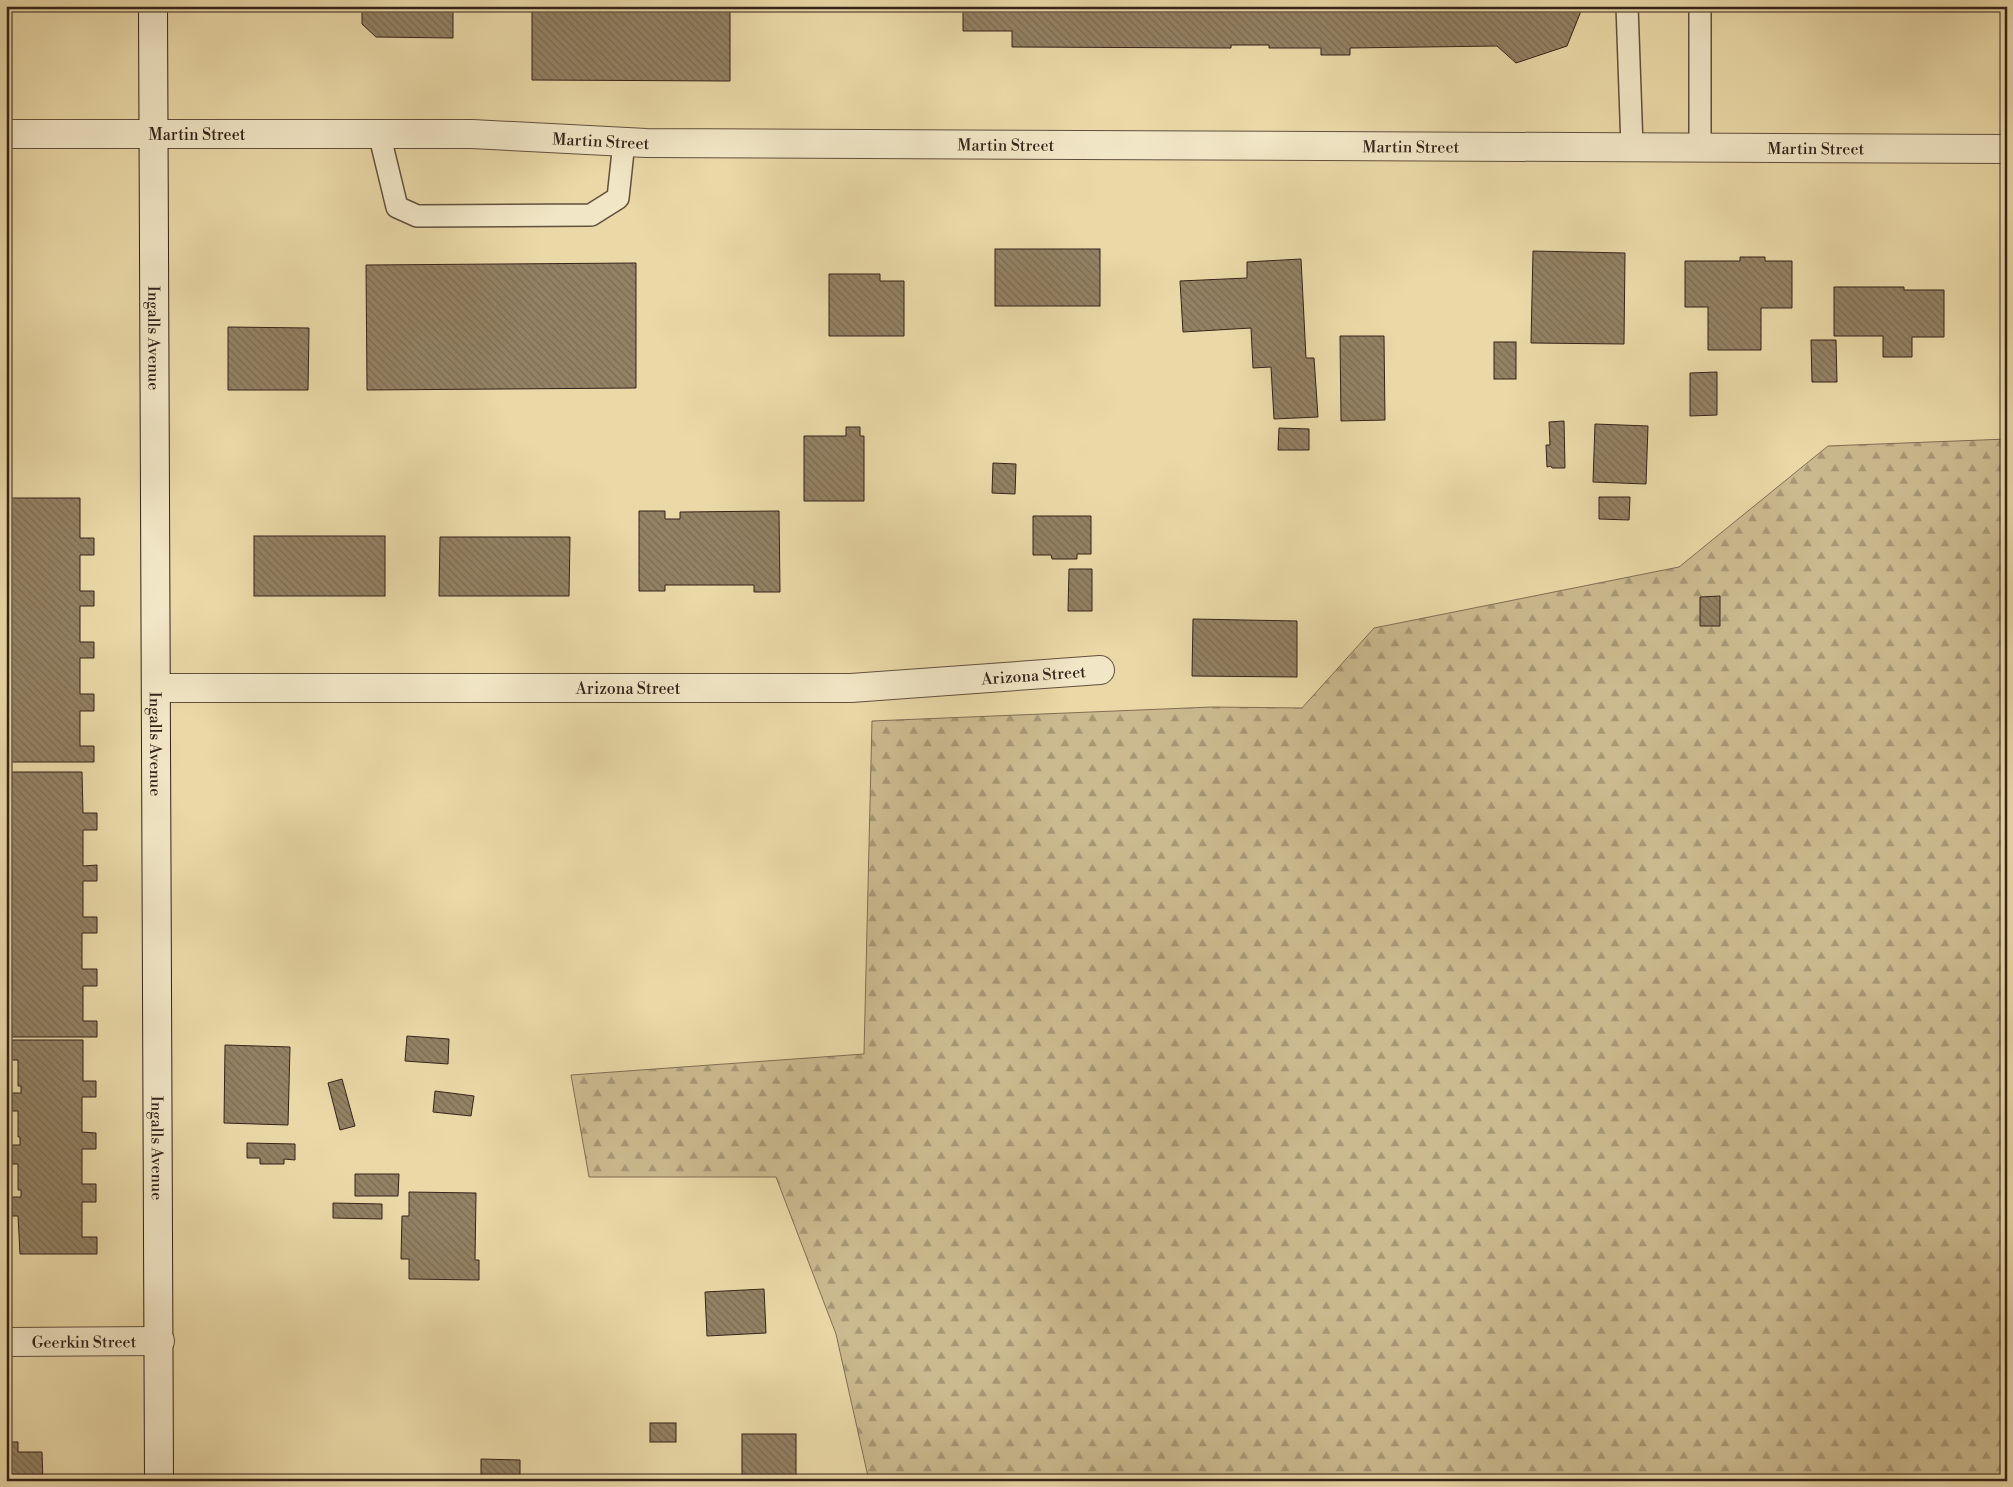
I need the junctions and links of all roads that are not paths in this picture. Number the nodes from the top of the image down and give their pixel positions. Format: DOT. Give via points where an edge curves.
graph roads {
  1 [pos="153,6"];
  2 [pos="1628,6"];
  3 [pos="1700,6"];
  4 [pos="154,133"];
  5 [pos="379,133"];
  6 [pos="6,134"];
  7 [pos="624,142"];
  8 [pos="1632,147"];
  9 [pos="1700,148"];
  10 [pos="2007,149"];
  11 [pos="1100,670"];
  12 [pos="156,688"];
  13 [pos="160,1341"];
  14 [pos="6,1342"];
  15 [pos="159,1481"];
  1 -- 4 [label="street, Ingalls Avenue"];
  2 -- 8 [label="lane"];
  3 -- 9 [label="lane"];
  4 -- 5 [label="street, Martin Street"];
  4 -- 6 [label="street, Martin Street"];
  4 -- 12 [label="street, Ingalls Avenue"];
  5 -- 7 [label="street, Martin Street"];
  5 -- 7 [label="lane" via="397,207 417,216 591,215 618,198"];
  7 -- 8 [label="street, Martin Street"];
  8 -- 9 [label="street, Martin Street"];
  9 -- 10 [label="street, Martin Street"];
  11 -- 12 [label="street, Arizona Street" via="852,688"];
  12 -- 13 [label="street, Ingalls Avenue"];
  13 -- 14 [label="street, Geerkin Street"];
  13 -- 15 [label="street, Ingalls Avenue"];
}
